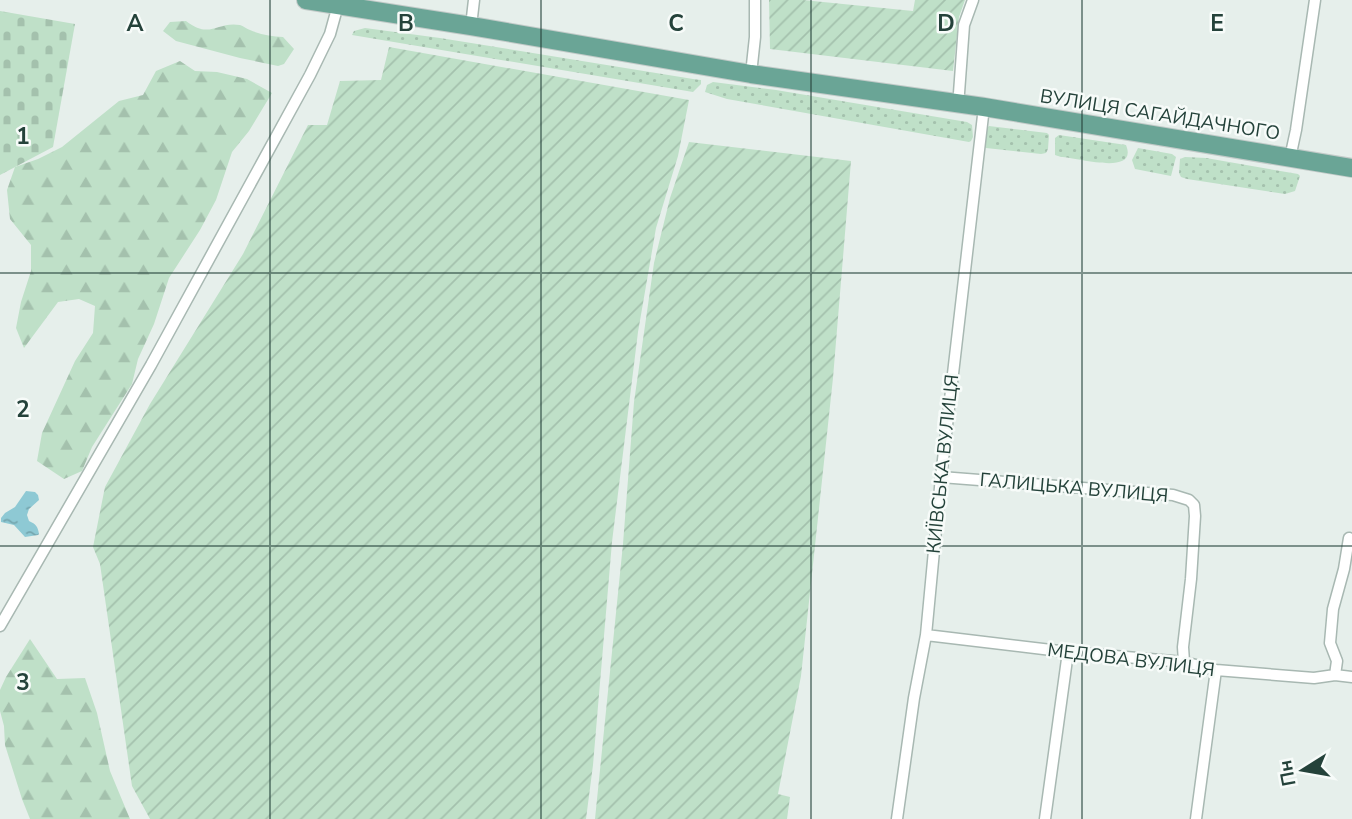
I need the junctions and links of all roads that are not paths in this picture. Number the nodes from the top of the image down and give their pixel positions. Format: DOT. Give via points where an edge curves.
graph roads {
  1 [pos="306,0"];
  2 [pos="474,0"];
  3 [pos="755,0"];
  4 [pos="973,0"];
  5 [pos="1315,0"];
  6 [pos="338,5"];
  7 [pos="471,26"];
  8 [pos="751,74"];
  9 [pos="959,104"];
  10 [pos="984,107"];
  11 [pos="1290,158"];
  12 [pos="1352,168"];
  13 [pos="941,477"];
  14 [pos="1349,538"];
  15 [pos="0,626"];
  16 [pos="926,635"];
  17 [pos="1068,652"];
  18 [pos="1184,662"];
  19 [pos="1216,670"];
  20 [pos="1335,675"];
  21 [pos="1352,677"];
  22 [pos="897,819"];
  23 [pos="1045,819"];
  24 [pos="1196,819"];
  1 -- 6 [label="main road, ВУЛИЦЯ САГАЙДАЧНОГО"];
  2 -- 7 [label="street"];
  3 -- 8 [label="street"];
  4 -- 9 [label="street" via="964,25"];
  5 -- 11 [label="street"];
  6 -- 7 [label="main road, ВУЛИЦЯ САГАЙДАЧНОГО"];
  6 -- 15 [label="street" via="330,33 303,87 151,365"];
  7 -- 8 [label="main road, ВУЛИЦЯ САГАЙДАЧНОГО"];
  8 -- 9 [label="main road, ВУЛИЦЯ САГАЙДАЧНОГО"];
  9 -- 10 [label="main road, ВУЛИЦЯ САГАЙДАЧНОГО"];
  10 -- 11 [label="main road, ВУЛИЦЯ САГАЙДАЧНОГО"];
  10 -- 13 [label="street, КИЇВСЬКА ВУЛИЦЯ"];
  11 -- 12 [label="main road, ВУЛИЦЯ САГАЙДАЧНОГО"];
  13 -- 16 [label="street, КИЇВСЬКА ВУЛИЦЯ"];
  13 -- 18 [label="street, ГАЛИЦЬКА ВУЛИЦЯ" via="1173,495 1189,500 1195,516"];
  14 -- 20 [label="street" via="1333,609 1330,643 1337,661"];
  16 -- 17 [label="street, МЕДОВА ВУЛИЦЯ"];
  16 -- 22 [label="street, КИЇВСЬКА ВУЛИЦЯ"];
  17 -- 18 [label="street, МЕДОВА ВУЛИЦЯ"];
  17 -- 23 [label="street"];
  18 -- 19 [label="street, МЕДОВА ВУЛИЦЯ"];
  19 -- 20 [label="street, МЕДОВА ВУЛИЦЯ" via="1314,678"];
  19 -- 24 [label="street"];
  20 -- 21 [label="street, МЕДОВА ВУЛИЦЯ"];
}
